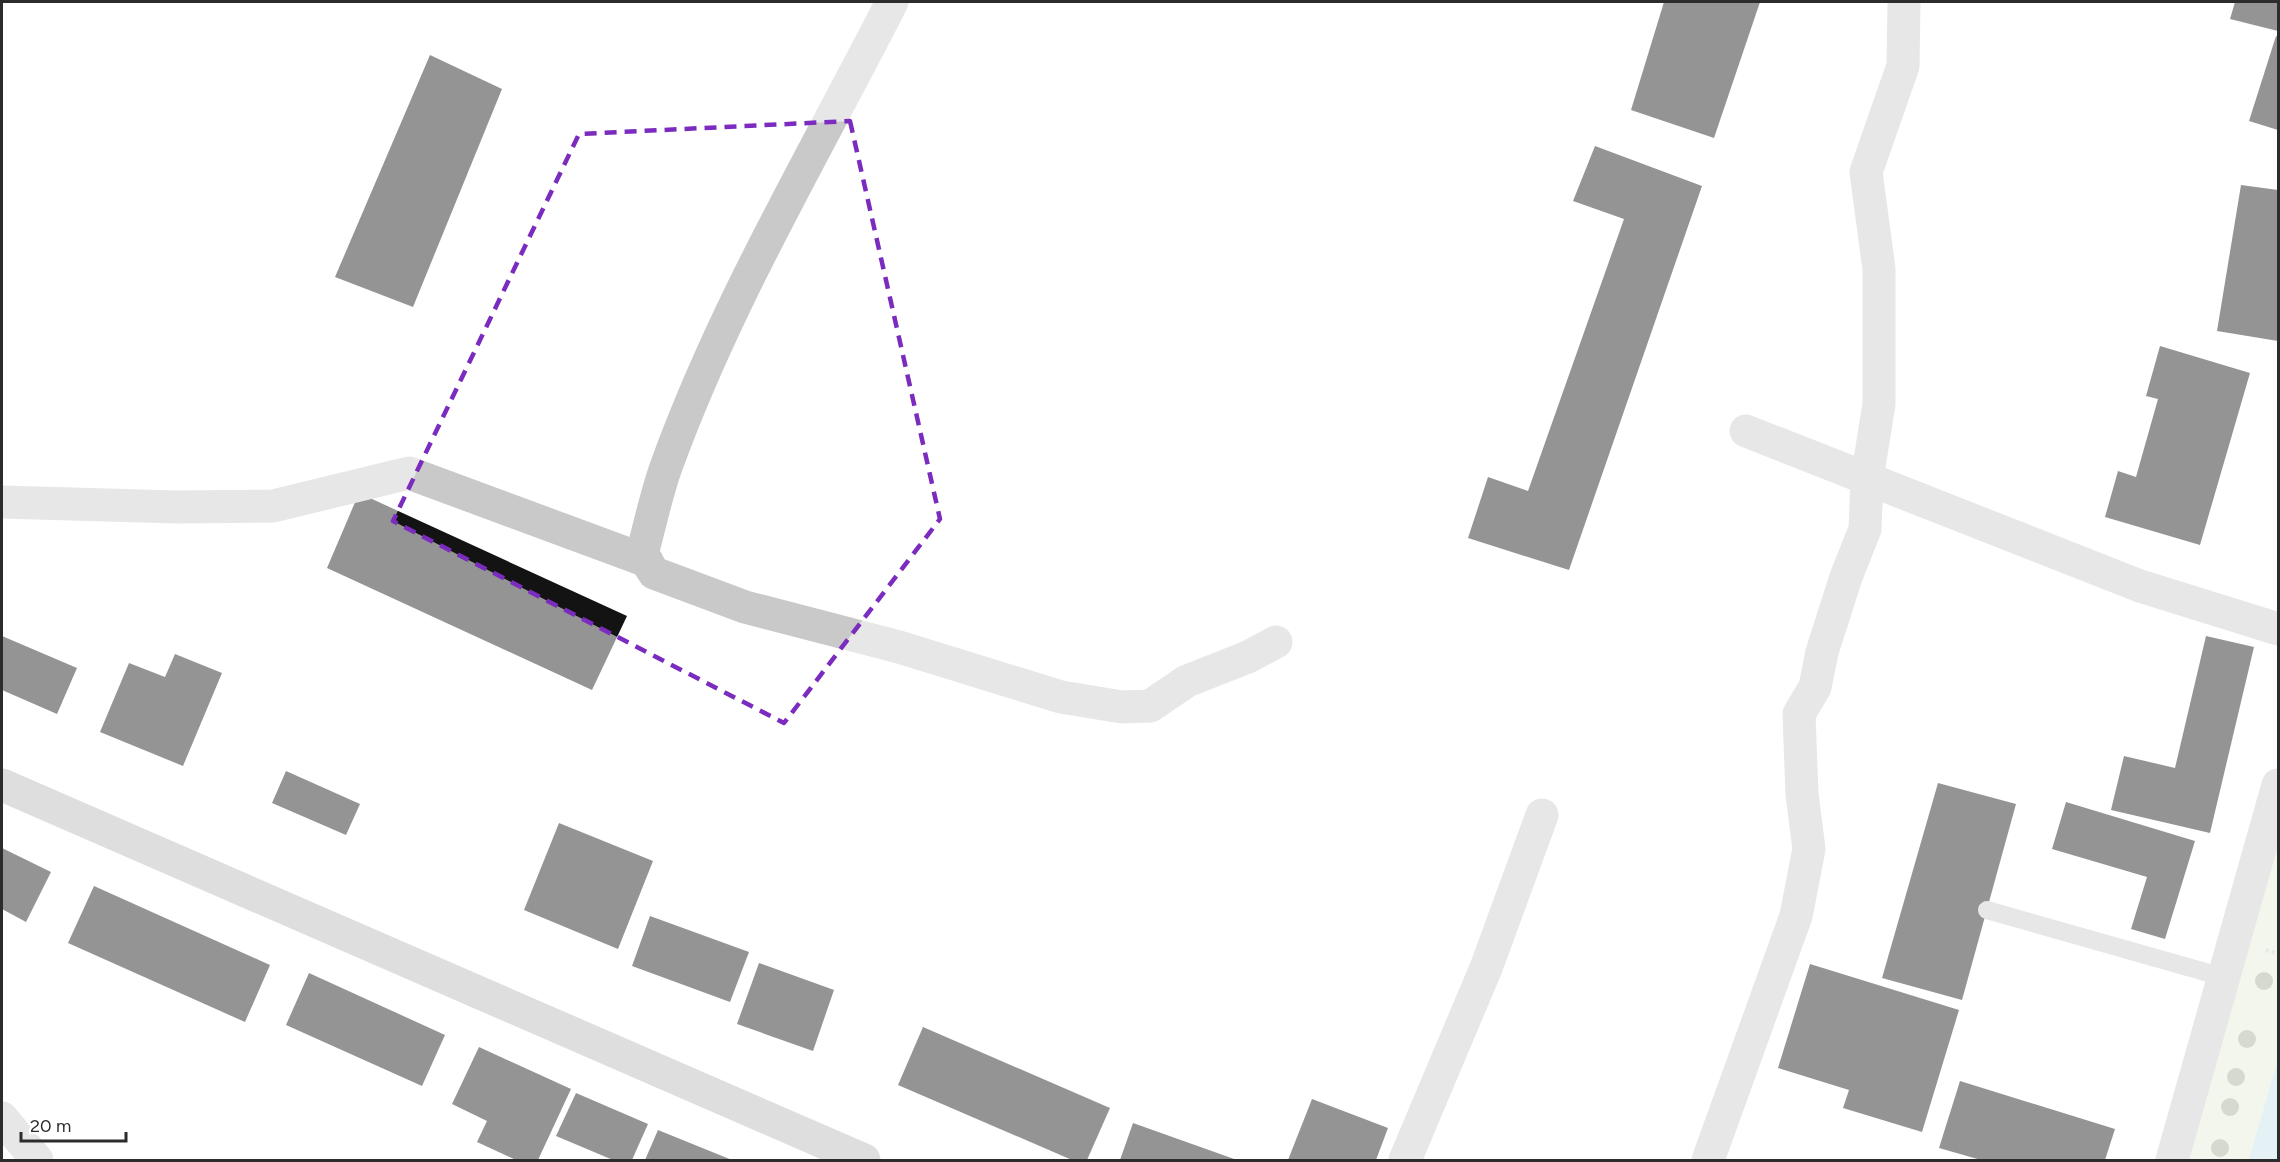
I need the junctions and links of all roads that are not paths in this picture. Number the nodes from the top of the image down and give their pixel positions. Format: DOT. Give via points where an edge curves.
graph roads {
  1 [pos="892,2"];
  2 [pos="1904,2"];
  3 [pos="1746,431"];
  4 [pos="1867,479"];
  5 [pos="2,502"];
  6 [pos="646,561"];
  7 [pos="2278,629"];
  8 [pos="1276,642"];
  9 [pos="2,785"];
  10 [pos="2278,785"];
  11 [pos="1542,815"];
  12 [pos="1987,910"];
  13 [pos="2223,977"];
  14 [pos="2,1118"];
  15 [pos="37,1161"];
  16 [pos="864,1161"];
  17 [pos="1405,1161"];
  18 [pos="1708,1161"];
  19 [pos="2172,1161"];
  1 -- 6 [label="street" via="722,332 665,468 642,554"];
  2 -- 4 [label="street" via="1903,66 1866,172 1879,268 1879,404"];
  3 -- 4 [label="street"];
  4 -- 7 [label="street" via="2140,586"];
  4 -- 18 [label="street" via="1864,529 1822,652 1815,687 1799,714 1809,849 1796,916"];
  5 -- 6 [label="street" via="273,506 409,472"];
  6 -- 8 [label="street" via="654,573 745,607 899,646 1061,697 1122,707 1150,706 1187,681"];
  9 -- 16 [label="main road"];
  10 -- 13 [label="street"];
  11 -- 17 [label="street" via="1486,968"];
  12 -- 13 [label="lane"];
  13 -- 19 [label="street"];
  14 -- 15 [label="street"];
}
